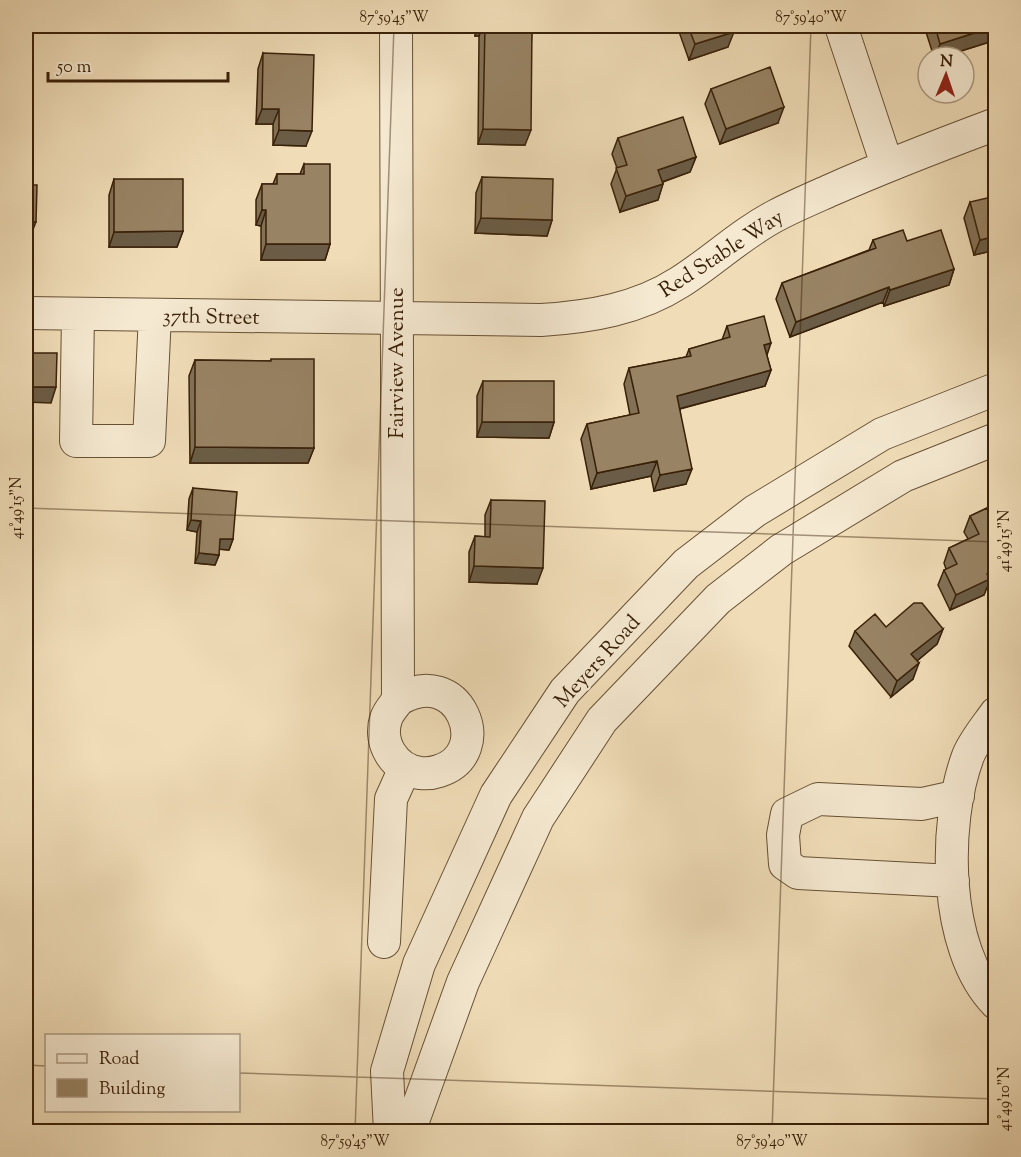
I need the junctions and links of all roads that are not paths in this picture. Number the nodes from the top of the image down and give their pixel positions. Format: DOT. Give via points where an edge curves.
graph roads {
  1 [pos="396,26"];
  2 [pos="841,26"];
  3 [pos="996,124"];
  4 [pos="887,165"];
  5 [pos="26,313"];
  6 [pos="78,314"];
  7 [pos="155,315"];
  8 [pos="396,319"];
  9 [pos="996,389"];
  10 [pos="996,439"];
  11 [pos="398,700"];
  12 [pos="996,713"];
  13 [pos="405,768"];
  14 [pos="958,796"];
  15 [pos="953,881"];
  16 [pos="384,942"];
  17 [pos="996,1003"];
  18 [pos="390,1131"];
  19 [pos="409,1131"];
  1 -- 8 [label="street, Fairview Avenue"];
  2 -- 4 [label="street"];
  3 -- 4 [label="street, Red Stable Way"];
  4 -- 8 [label="street, Red Stable Way" via="761,223 681,282 621,309 541,320"];
  5 -- 6 [label="street, 37th Street"];
  6 -- 7 [label="street, 37th Street"];
  6 -- 7 [label="street" via="76,441 149,441"];
  7 -- 8 [label="street, 37th Street"];
  8 -- 11 [label="street, Fairview Avenue"];
  9 -- 18 [label="street, Meyers Road" via="882,434 755,511 686,564 565,691 496,795 419,964 387,1071"];
  10 -- 19 [label="street, Meyers Road" via="903,476 781,550 718,599 602,720 538,818 463,982"];
  11 -- 13 [label="street, Fairview Avenue" via="387,716 384,741"];
  11 -- 13 [label="street" via="417,691 439,692 457,704 468,731 461,754 445,769 419,773"];
  12 -- 14 [label="street" via="968,756"];
  13 -- 16 [label="street" via="391,799"];
  14 -- 15 [label="street"];
  14 -- 15 [label="street" via="922,804 818,799 787,814 783,835 785,864 798,873"];
  15 -- 17 [label="street" via="959,932 969,962 983,991"];
}
